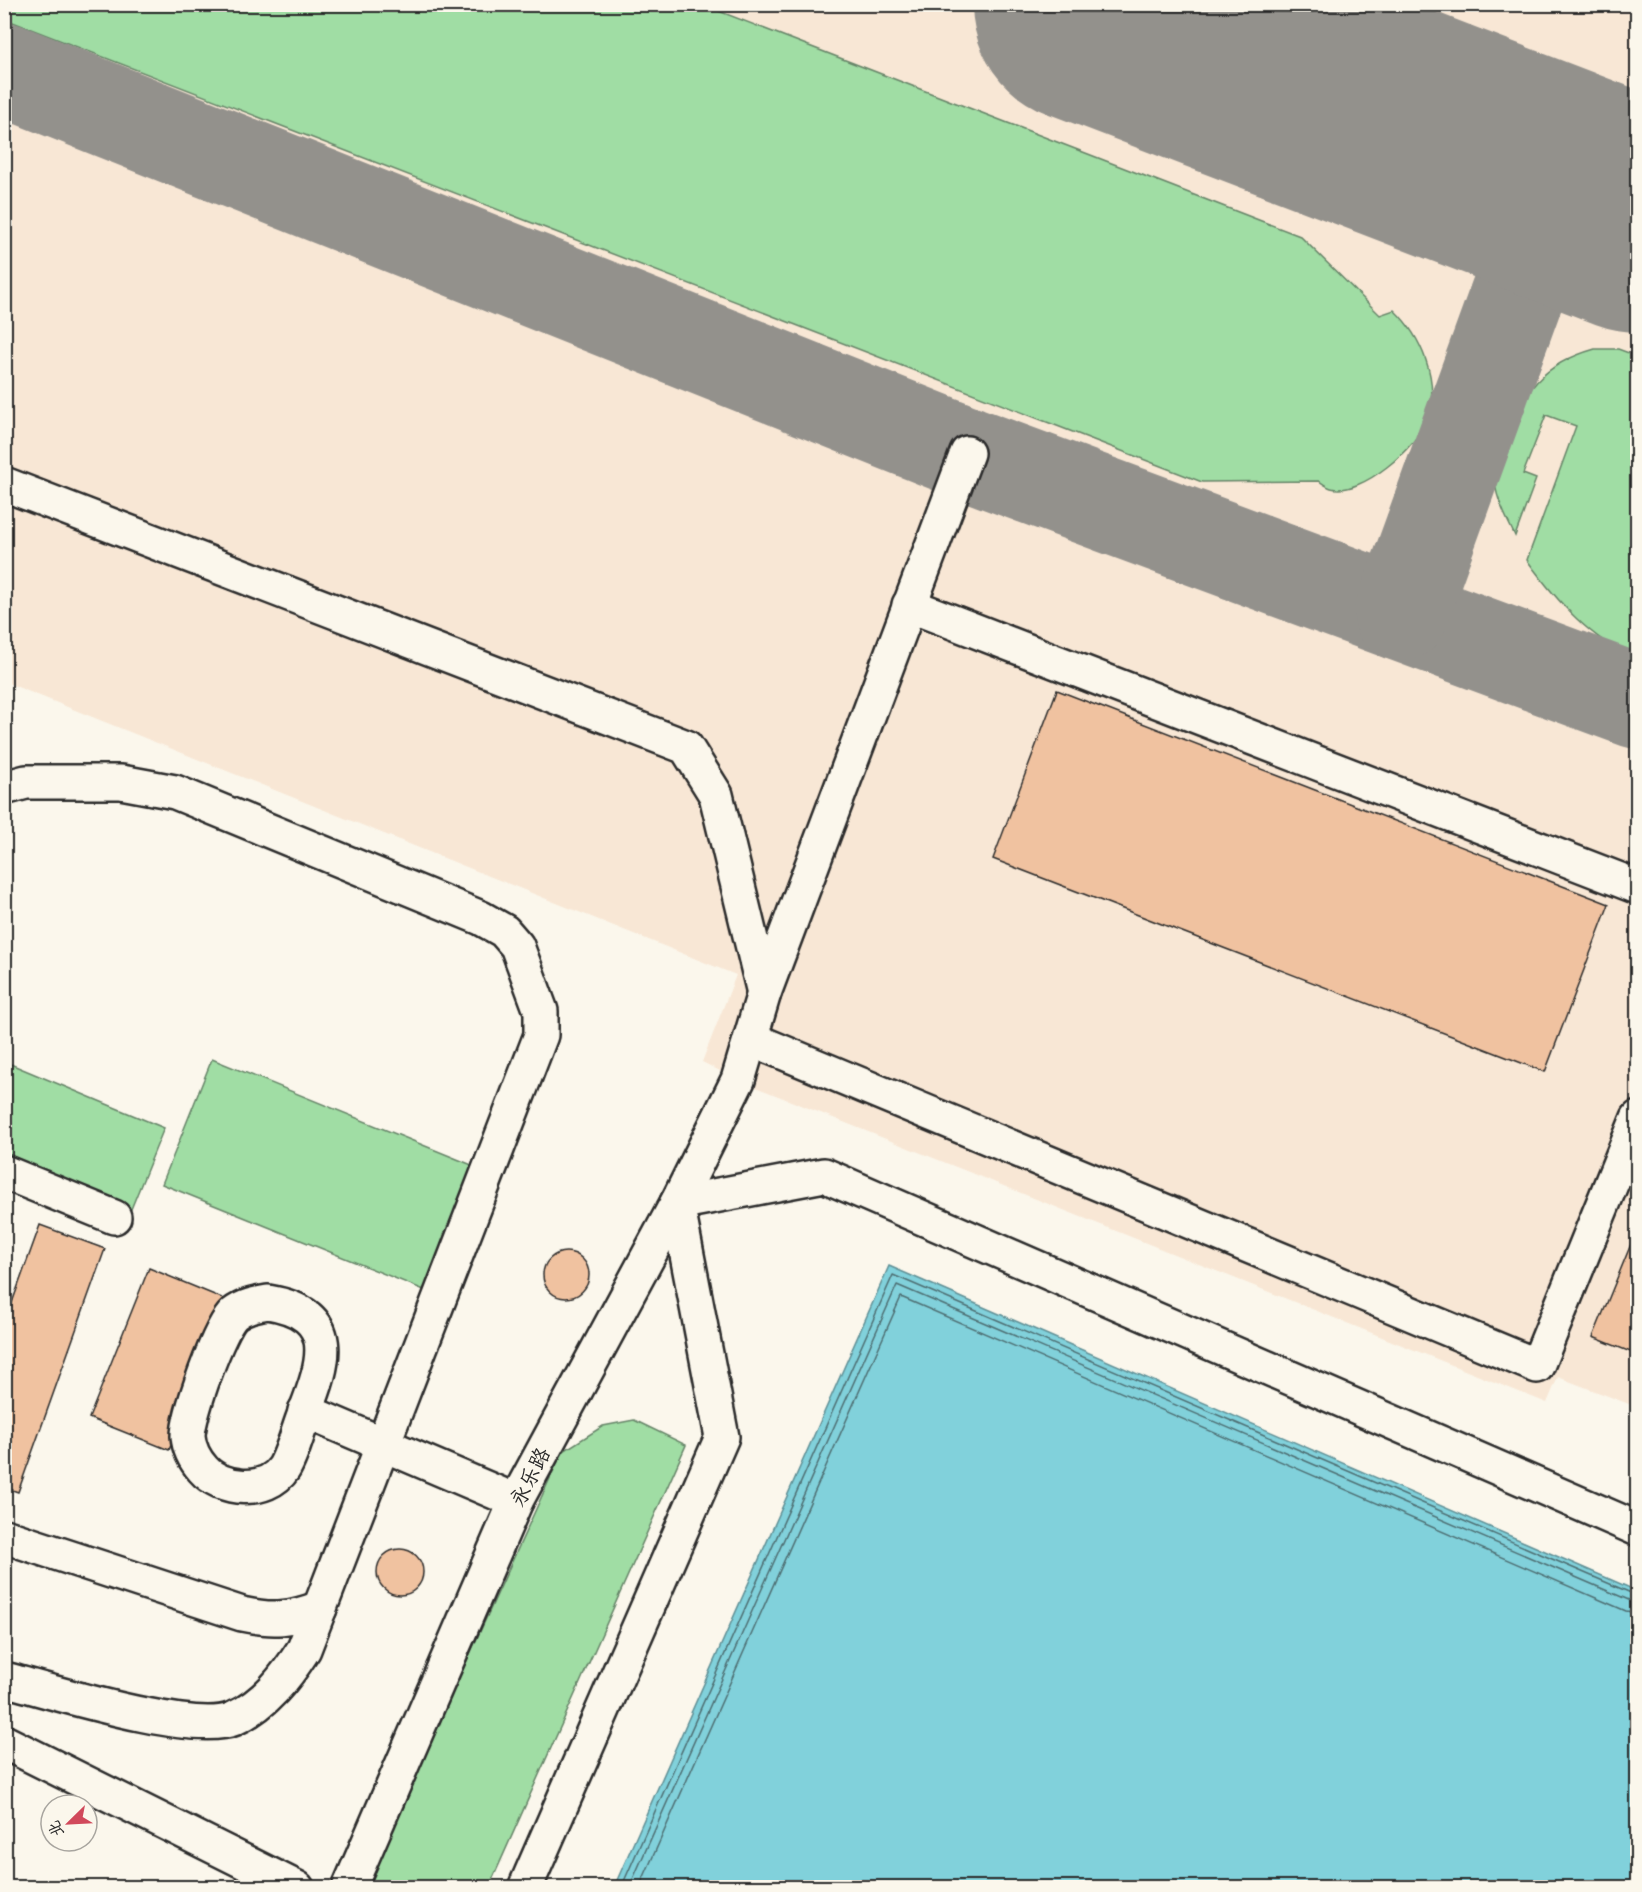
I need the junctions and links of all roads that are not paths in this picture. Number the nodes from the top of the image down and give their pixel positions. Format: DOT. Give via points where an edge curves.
graph roads {
  1 [pos="966,453"];
  2 [pos="4,484"];
  3 [pos="909,605"];
  4 [pos="4,788"];
  5 [pos="1638,887"];
  6 [pos="764,993"];
  7 [pos="751,1038"];
  8 [pos="1638,1118"];
  9 [pos="4,1172"];
  10 [pos="677,1203"];
  11 [pos="114,1217"];
  12 [pos="305,1411"];
  13 [pos="383,1445"];
  14 [pos="516,1501"];
  15 [pos="1638,1529"];
  16 [pos="4,1536"];
  17 [pos="320,1608"];
  18 [pos="4,1679"];
  19 [pos="4,1742"];
  20 [pos="297,1887"];
  21 [pos="349,1887"];
  22 [pos="525,1887"];
  1 -- 3 [label="street, 永乐路"];
  2 -- 6 [label="street" via="686,747 716,795"];
  3 -- 5 [label="street"];
  3 -- 6 [label="street, 永乐路"];
  4 -- 13 [label="street" via="26,782 121,782 175,792 481,918 504,931 517,946 541,1011 541,1035"];
  6 -- 7 [label="street, 永乐路"];
  7 -- 8 [label="street" via="1537,1366"];
  7 -- 10 [label="street, 永乐路" via="738,1080"];
  9 -- 11 [label="street"];
  10 -- 14 [label="street, 永乐路"];
  10 -- 15 [label="street" via="824,1175"];
  10 -- 22 [label="street" via="722,1437"];
  12 -- 12 [label="street" via="323,1360 314,1326 286,1305 268,1302 235,1313 223,1326 190,1419 190,1446 203,1470 235,1486 269,1480 283,1469"];
  12 -- 13 [label="street"];
  13 -- 14 [label="street"];
  13 -- 17 [label="street"];
  14 -- 21 [label="street, 永乐路"];
  16 -- 17 [label="street" via="258,1618 291,1618"];
  17 -- 18 [label="street" via="304,1649 283,1681 232,1719 165,1720"];
  19 -- 20 [label="street"];
}
